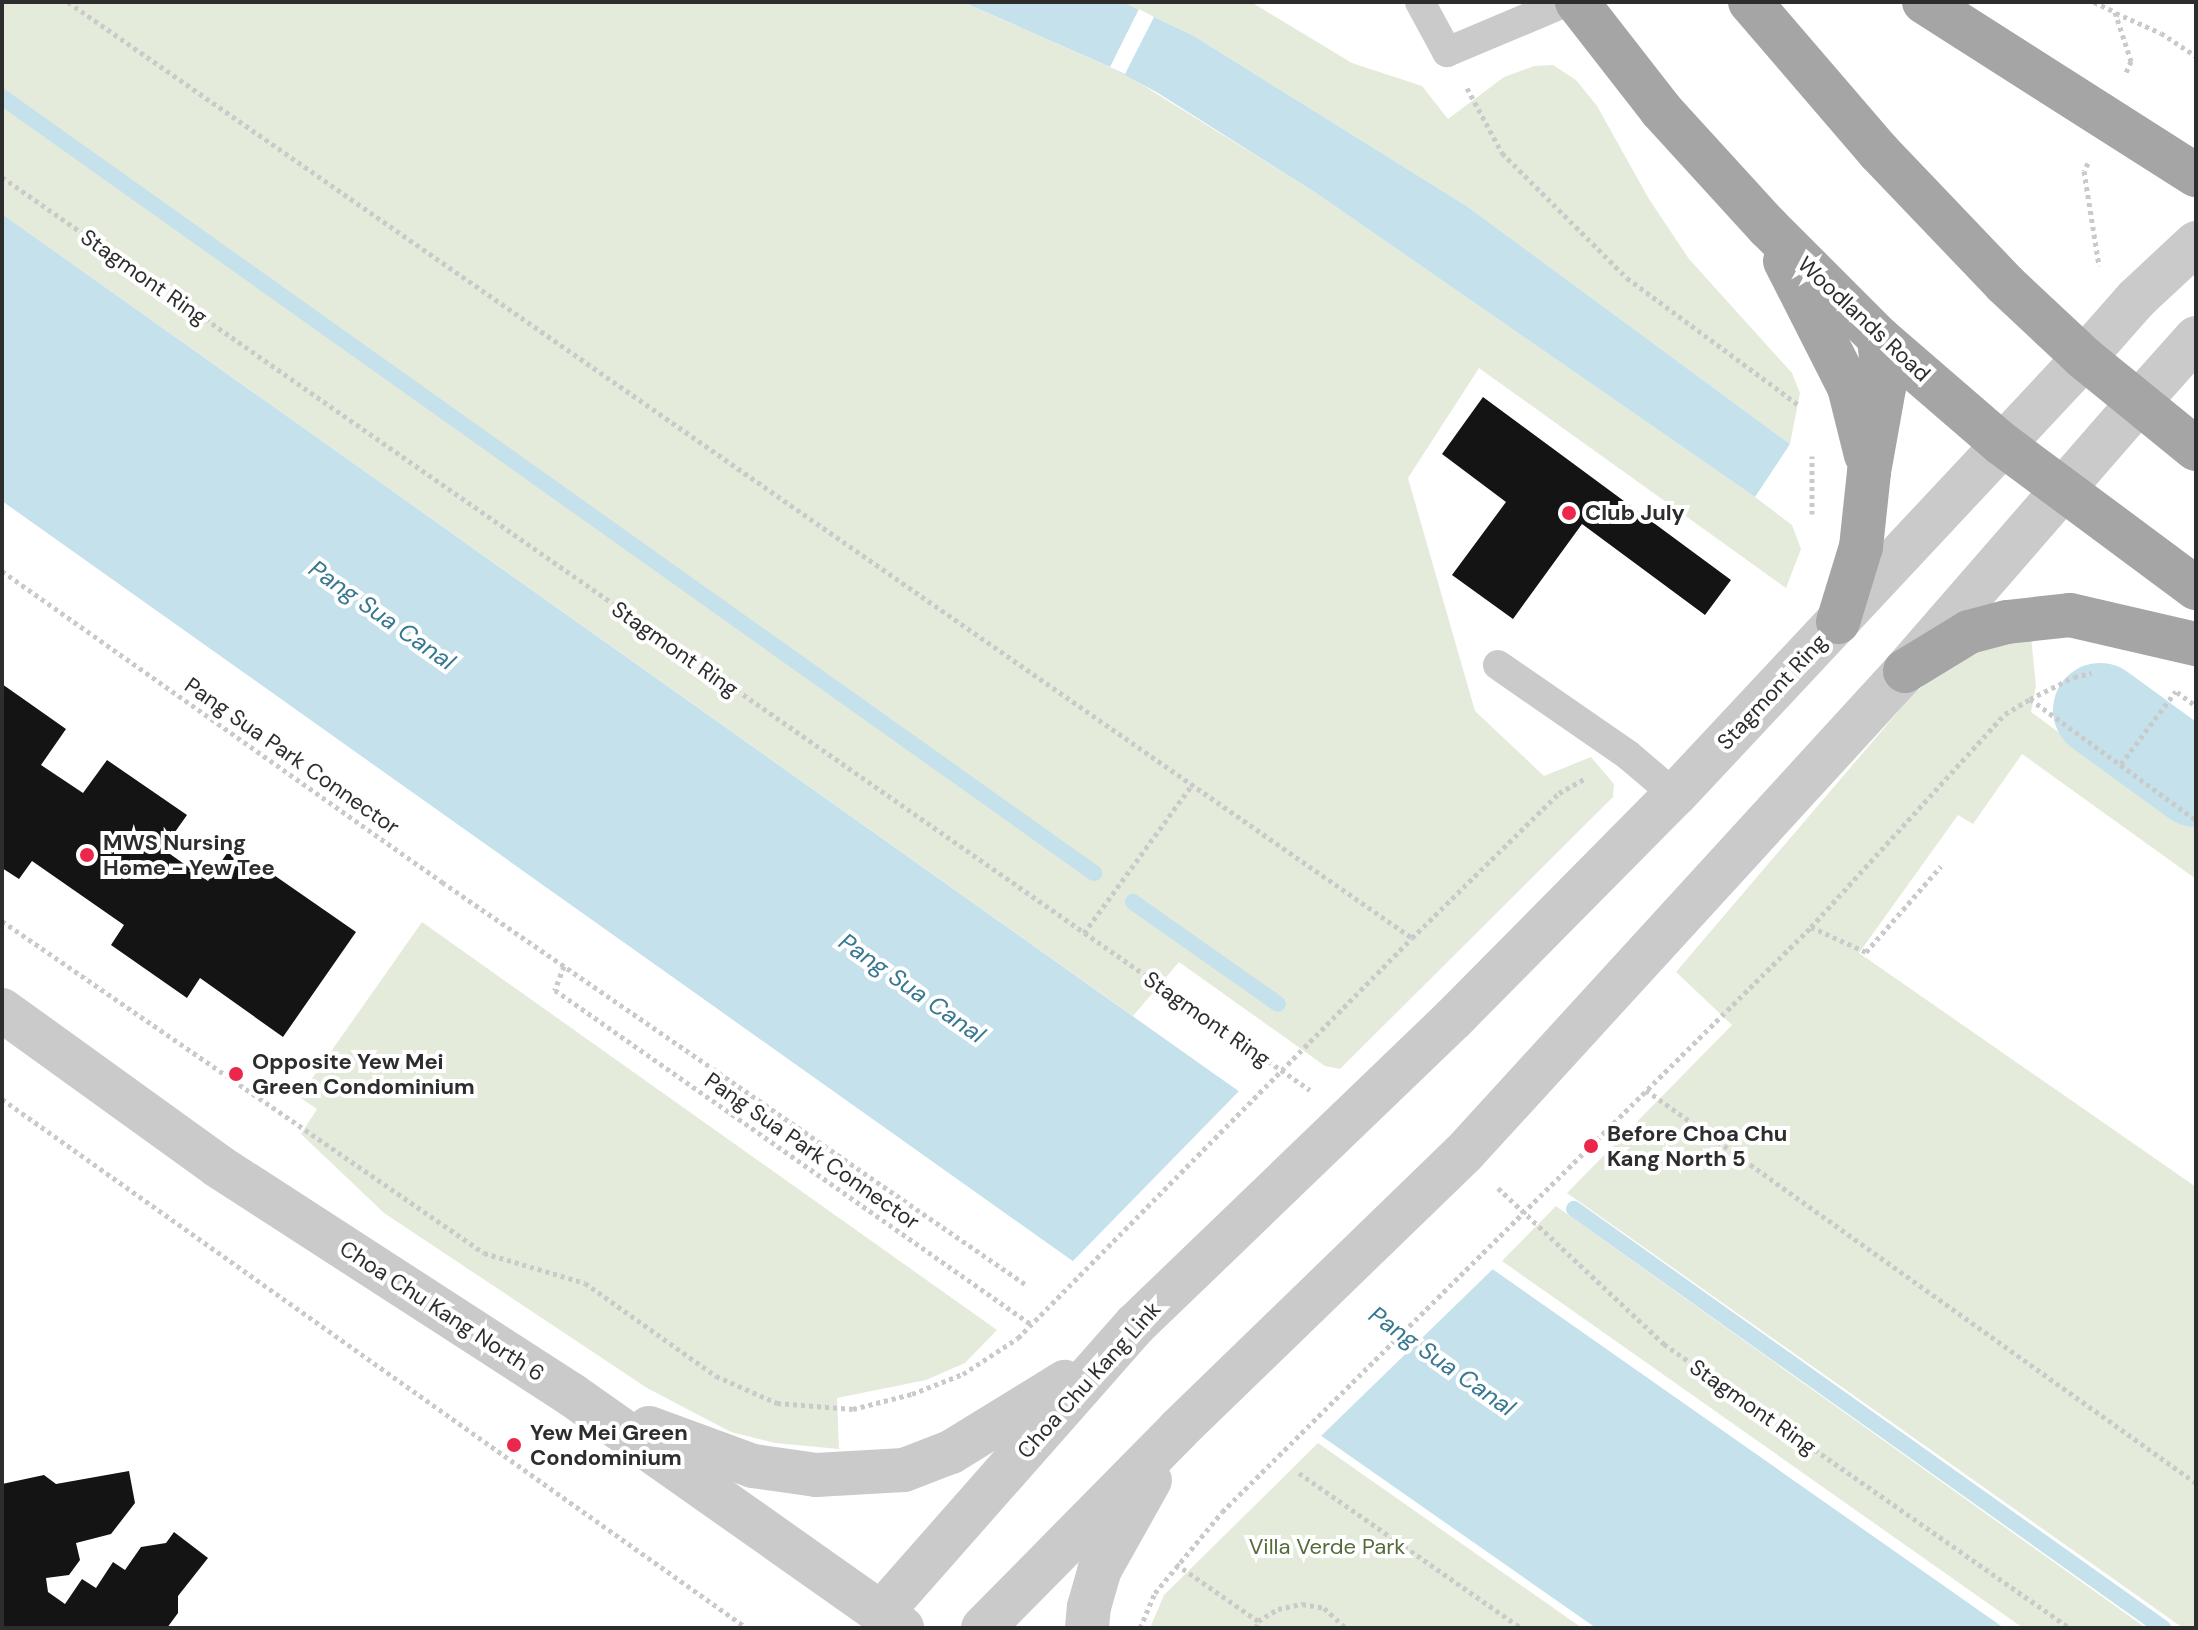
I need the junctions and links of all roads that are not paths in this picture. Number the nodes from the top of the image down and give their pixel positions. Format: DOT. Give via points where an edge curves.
graph roads {
  1 [pos="1420,2"];
  2 [pos="1566,2"];
  3 [pos="1577,2"];
  4 [pos="1750,2"];
  5 [pos="1924,2"];
  6 [pos="2196,175"];
  7 [pos="1768,227"];
  8 [pos="2196,243"];
  9 [pos="1879,338"];
  10 [pos="2196,338"];
  11 [pos="2084,358"];
  12 [pos="2138,403"];
  13 [pos="2002,444"];
  14 [pos="2196,449"];
  15 [pos="1869,472"];
  16 [pos="2062,491"];
  17 [pos="2196,588"];
  18 [pos="1838,622"];
  19 [pos="2196,644"];
  20 [pos="1498,665"];
  21 [pos="1905,671"];
  22 [pos="1675,795"];
  23 [pos="2,1010"];
  24 [pos="1338,1129"];
  25 [pos="1125,1337"];
  26 [pos="572,1395"];
  27 [pos="1179,1429"];
  28 [pos="892,1620"];
  29 [pos="983,1628"];
  30 [pos="1087,1628"];
  1 -- 2 [label="lane" via="1447,52"];
  3 -- 7 [label="main road, Woodlands Road" via="1661,110"];
  4 -- 11 [label="main road" via="1879,152"];
  5 -- 6 [label="main road"];
  7 -- 9 [label="main road, Woodlands Road"];
  7 -- 15 [label="main road" via="1849,387"];
  8 -- 11 [label="street, Stagmont Ring"];
  9 -- 13 [label="main road, Woodlands Road"];
  9 -- 15 [label="main road" via="1884,388"];
  10 -- 12 [label="street"];
  11 -- 12 [label="main road"];
  11 -- 13 [label="street, Stagmont Ring"];
  12 -- 14 [label="main road"];
  12 -- 16 [label="street"];
  13 -- 16 [label="main road, Woodlands Road"];
  13 -- 18 [label="street, Stagmont Ring"];
  15 -- 18 [label="main road" via="1861,547"];
  16 -- 17 [label="main road, Woodlands Road"];
  16 -- 21 [label="street"];
  18 -- 22 [label="street, Stagmont Ring"];
  19 -- 21 [label="main road" via="2070,615 1969,632"];
  20 -- 22 [label="lane" via="1628,755"];
  21 -- 27 [label="street" via="1463,1154"];
  22 -- 24 [label="street, Stagmont Ring"];
  23 -- 26 [label="street, Choa Chu Kang North 6" via="218,1166"];
  24 -- 25 [label="street, Choa Chu Kang Link"];
  25 -- 26 [label="street" via="951,1452 904,1470 859,1475 753,1466"];
  25 -- 28 [label="street, Choa Chu Kang Link"];
  26 -- 28 [label="street, Choa Chu Kang North 6"];
  27 -- 29 [label="street"];
  27 -- 30 [label="street" via="1099,1571"];
}
